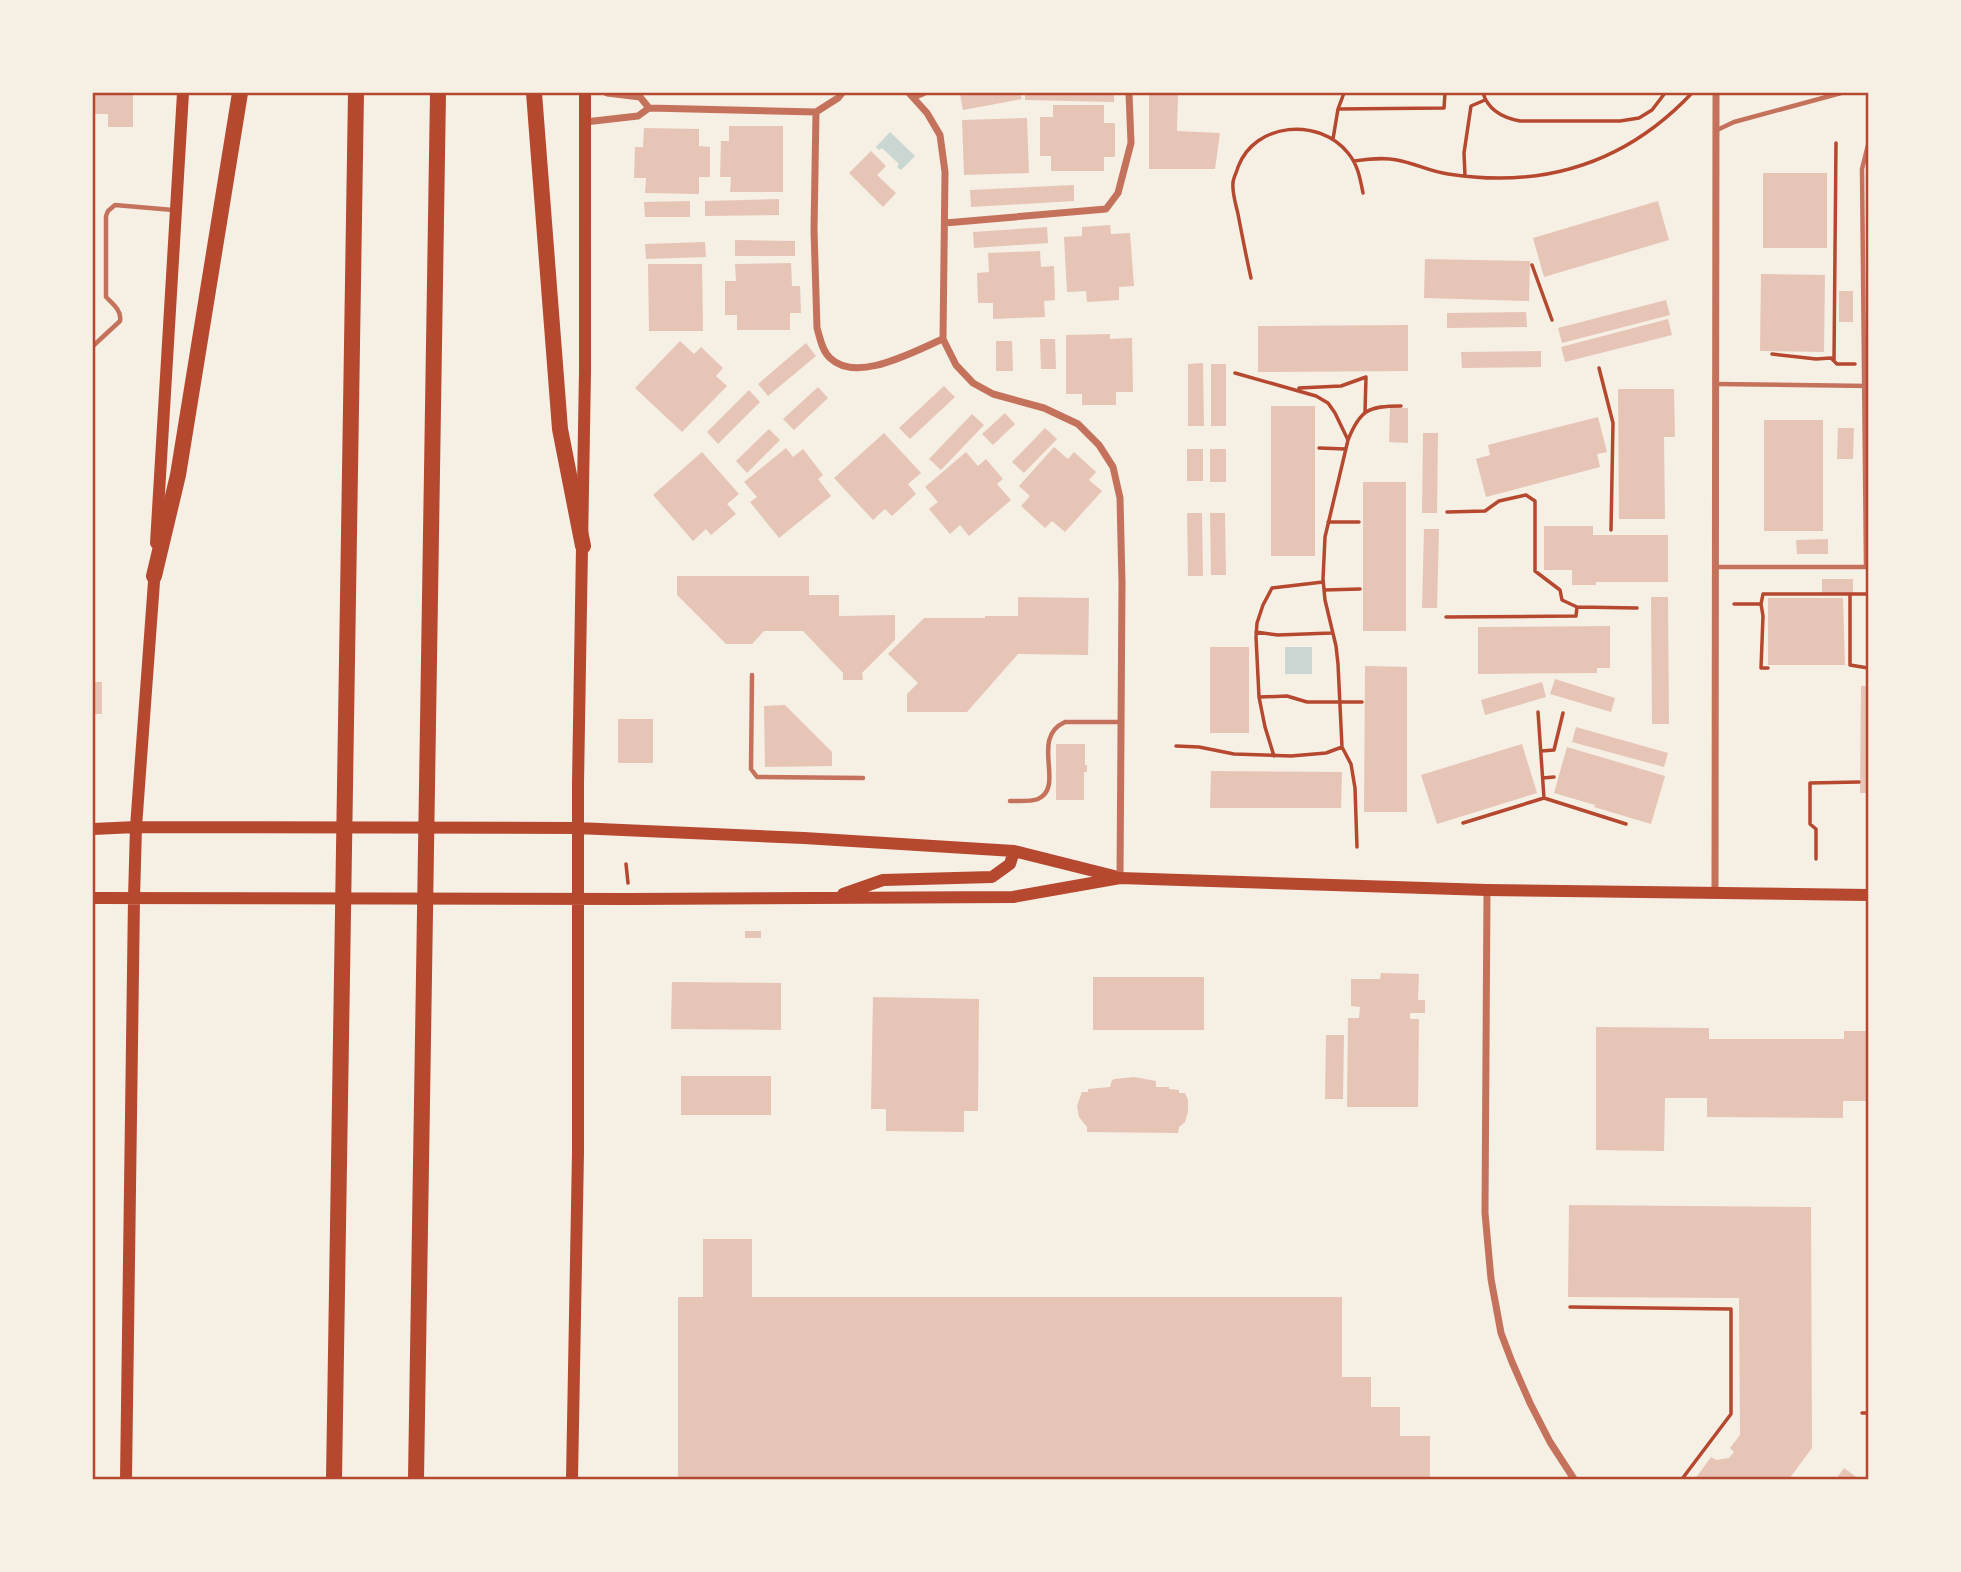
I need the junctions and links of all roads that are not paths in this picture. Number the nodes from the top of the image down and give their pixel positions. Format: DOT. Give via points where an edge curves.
graph roads {
  1 [pos="183,93"];
  2 [pos="240,93"];
  3 [pos="356,93"];
  4 [pos="438,93"];
  5 [pos="534,93"];
  6 [pos="585,93"];
  7 [pos="607,93"];
  8 [pos="842,93"];
  9 [pos="923,93"];
  10 [pos="1129,93"];
  11 [pos="1716,93"];
  12 [pos="1840,93"];
  13 [pos="911,95"];
  14 [pos="649,108"];
  15 [pos="816,112"];
  16 [pos="585,122"];
  17 [pos="1716,130"];
  18 [pos="1868,145"];
  19 [pos="177,210"];
  20 [pos="945,223"];
  21 [pos="943,339"];
  22 [pos="93,346"];
  23 [pos="1715,384"];
  24 [pos="1866,386"];
  25 [pos="583,546"];
  26 [pos="1715,567"];
  27 [pos="1867,567"];
  28 [pos="154,576"];
  29 [pos="752,675"];
  30 [pos="1121,722"];
  31 [pos="863,778"];
  32 [pos="1010,801"];
  33 [pos="136,827"];
  34 [pos="577,828"];
  35 [pos="93,829"];
  36 [pos="1014,850"];
  37 [pos="1120,878"];
  38 [pos="1487,890"];
  39 [pos="1715,894"];
  40 [pos="1868,895"];
  41 [pos="93,898"];
  42 [pos="134,898"];
  43 [pos="578,898"];
  44 [pos="832,898"];
  45 [pos="126,1479"];
  46 [pos="334,1479"];
  47 [pos="416,1479"];
  48 [pos="572,1479"];
  49 [pos="1574,1479"];
  1 -- 19 [label="main road"];
  2 -- 28 [label="highway" via="178,475"];
  3 -- 46 [label="highway"];
  4 -- 47 [label="highway"];
  5 -- 25 [label="highway" via="560,429"];
  6 -- 16 [label="main road"];
  7 -- 14 [label="street" via="639,97"];
  8 -- 15 [label="street"];
  9 -- 13 [label="street"];
  10 -- 20 [label="street" via="1131,143 1118,193 1106,209"];
  11 -- 17 [label="street"];
  12 -- 17 [label="lane"];
  13 -- 20 [label="street" via="940,135"];
  14 -- 15 [label="street"];
  14 -- 16 [label="street" via="638,116"];
  15 -- 21 [label="street" via="814,230 821,344 839,365 862,369"];
  16 -- 25 [label="main road"];
  17 -- 23 [label="street"];
  18 -- 24 [label="lane" via="1862,169"];
  19 -- 22 [label="lane" via="115,205 108,211 106,297 121,316"];
  19 -- 28 [label="main road"];
  20 -- 21 [label="street"];
  21 -- 30 [label="street" via="972,383 1078,424 1113,467 1120,498"];
  23 -- 24 [label="lane"];
  23 -- 26 [label="street"];
  24 -- 27 [label="lane"];
  25 -- 34 [label="main road"];
  26 -- 27 [label="lane"];
  26 -- 39 [label="street"];
  28 -- 33 [label="main road"];
  29 -- 31 [label="lane" via="751,769 757,777"];
  30 -- 32 [label="lane" via="1057,726 1048,742 1046,792 1039,798"];
  30 -- 37 [label="street"];
  33 -- 34 [label="main road"];
  33 -- 35 [label="main road"];
  33 -- 42 [label="main road"];
  34 -- 36 [label="main road"];
  34 -- 43 [label="main road"];
  36 -- 37 [label="main road"];
  36 -- 44 [label="main road" via="1010,864 992,877 883,880"];
  37 -- 38 [label="main road"];
  37 -- 44 [label="main road" via="1013,897"];
  38 -- 39 [label="main road"];
  38 -- 49 [label="street" via="1485,1213 1490,1279 1512,1362 1535,1413"];
  39 -- 40 [label="main road"];
  41 -- 42 [label="main road"];
  42 -- 43 [label="main road"];
  42 -- 45 [label="main road"];
  43 -- 44 [label="main road"];
  43 -- 48 [label="main road"];
}
